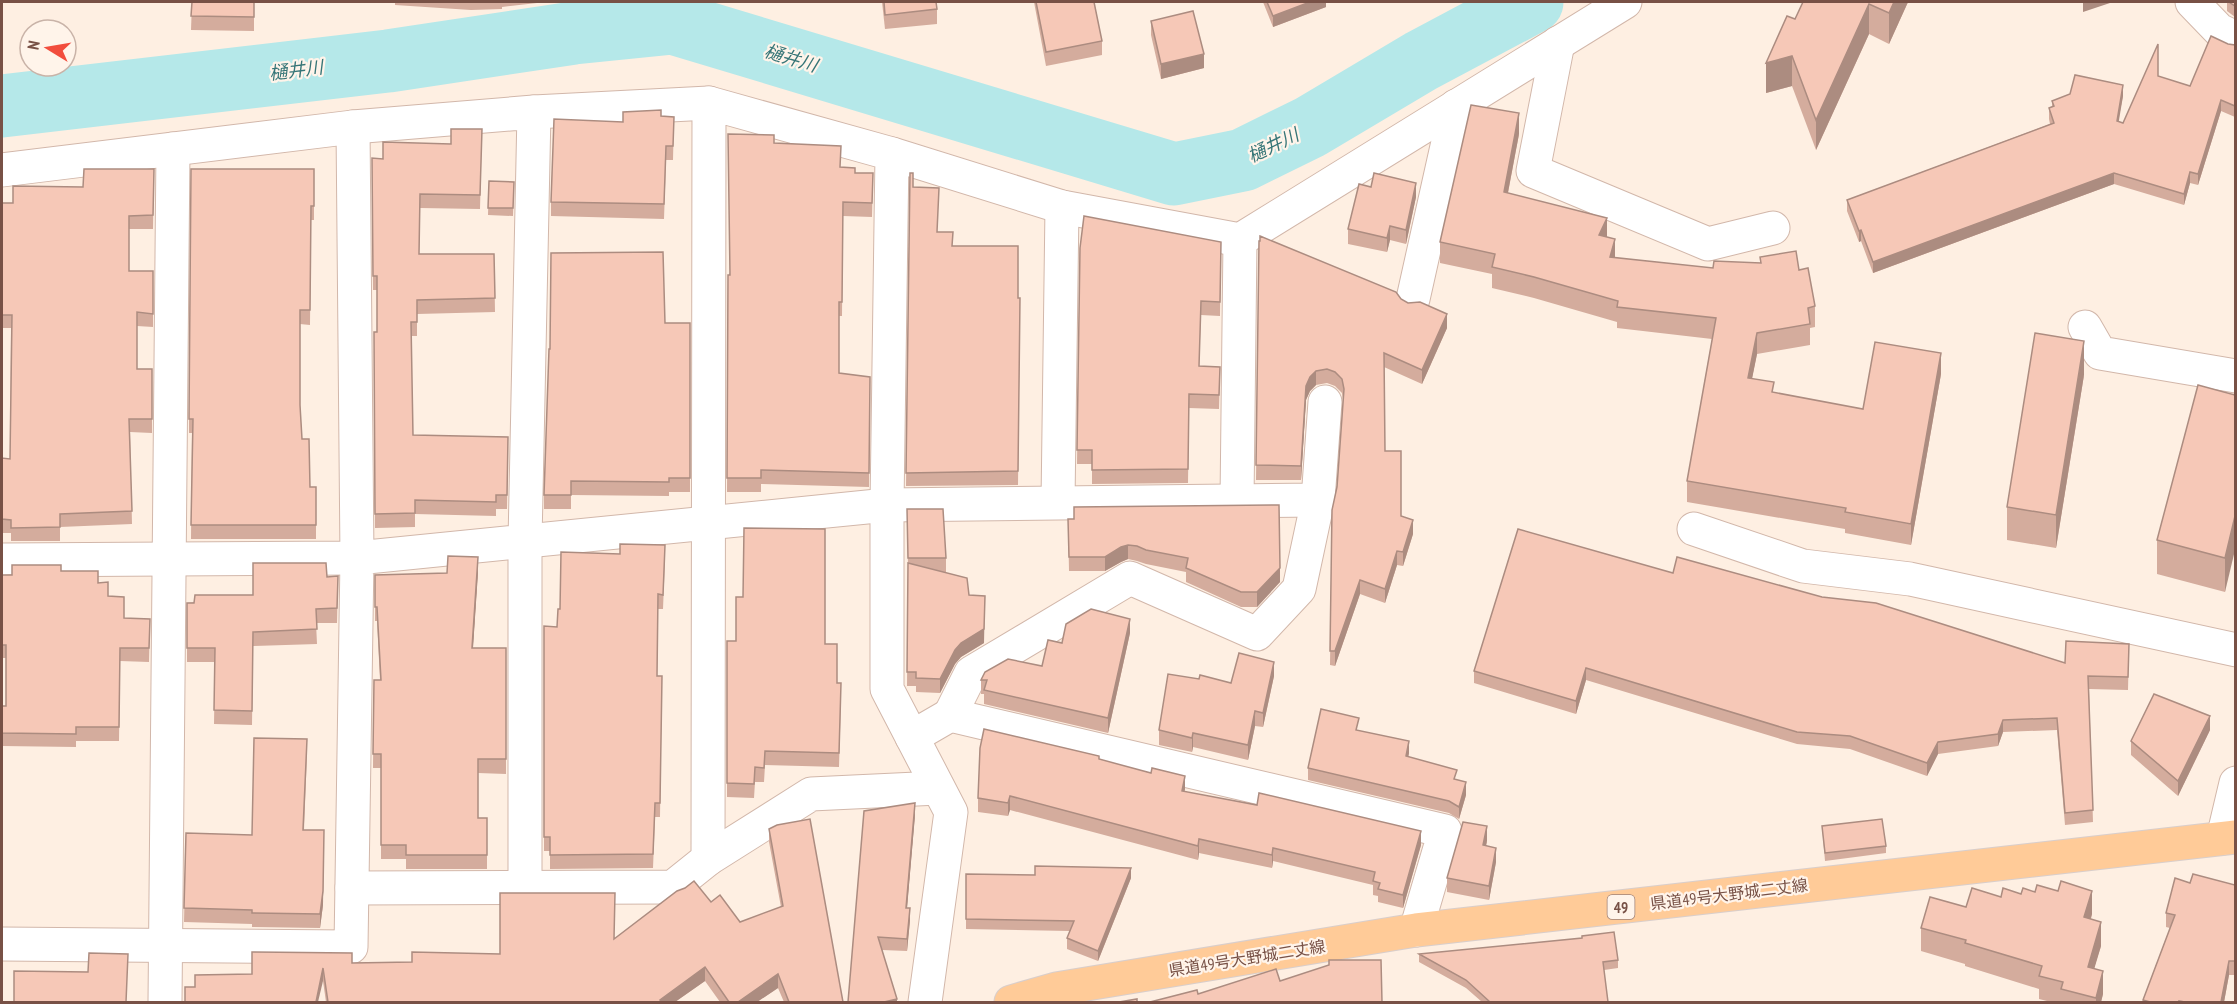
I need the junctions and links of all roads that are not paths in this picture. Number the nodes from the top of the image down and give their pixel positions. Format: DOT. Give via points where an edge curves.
graph roads {
  1 [pos="1625,2"];
  2 [pos="2192,2"];
  3 [pos="2235,38"];
  4 [pos="1558,43"];
  5 [pos="710,103"];
  6 [pos="1456,106"];
  7 [pos="534,112"];
  8 [pos="353,127"];
  9 [pos="173,149"];
  10 [pos="892,154"];
  11 [pos="2,170"];
  12 [pos="1062,207"];
  13 [pos="1773,228"];
  14 [pos="1240,240"];
  15 [pos="1413,299"];
  16 [pos="2085,327"];
  17 [pos="2235,376"];
  18 [pos="1325,402"];
  19 [pos="1318,500"];
  20 [pos="1236,501"];
  21 [pos="1058,502"];
  22 [pos="887,505"];
  23 [pos="708,523"];
  24 [pos="1694,529"];
  25 [pos="525,541"];
  26 [pos="357,558"];
  27 [pos="168,559"];
  28 [pos="2,560"];
  29 [pos="2235,650"];
  30 [pos="950,715"];
  31 [pos="912,737"];
  32 [pos="2235,783"];
  33 [pos="938,788"];
  34 [pos="2229,837"];
  35 [pos="708,859"];
  36 [pos="525,887"];
  37 [pos="352,888"];
  38 [pos="1416,930"];
  39 [pos="2,944"];
  40 [pos="166,945"];
  41 [pos="1058,996"];
  42 [pos="165,1002"];
  43 [pos="925,1002"];
  44 [pos="1011,1002"];
  1 -- 4 [label="street"];
  2 -- 3 [label="street" via="2219,30"];
  4 -- 6 [label="street"];
  4 -- 13 [label="street" via="1533,171 1707,244"];
  5 -- 7 [label="street"];
  5 -- 10 [label="street"];
  5 -- 23 [label="street"];
  6 -- 14 [label="street"];
  6 -- 15 [label="street"];
  7 -- 8 [label="street"];
  7 -- 25 [label="street"];
  8 -- 9 [label="street"];
  8 -- 26 [label="street"];
  9 -- 11 [label="street"];
  9 -- 27 [label="street"];
  10 -- 12 [label="street"];
  10 -- 22 [label="street"];
  12 -- 14 [label="street"];
  12 -- 21 [label="street"];
  14 -- 20 [label="street"];
  16 -- 17 [label="street" via="2100,353"];
  18 -- 19 [label="street"];
  19 -- 20 [label="street"];
  19 -- 30 [label="street" via="1299,589 1257,634 1130,578 971,673"];
  20 -- 21 [label="street"];
  21 -- 22 [label="street"];
  22 -- 23 [label="street"];
  22 -- 31 [label="street" via="887,689"];
  23 -- 25 [label="street"];
  23 -- 35 [label="street"];
  24 -- 29 [label="street" via="1803,566 1910,579"];
  25 -- 26 [label="street"];
  25 -- 36 [label="street"];
  26 -- 27 [label="street"];
  26 -- 37 [label="street"];
  27 -- 28 [label="street"];
  27 -- 40 [label="street"];
  30 -- 31 [label="street"];
  30 -- 38 [label="street" via="1445,831"];
  31 -- 33 [label="street"];
  32 -- 34 [label="street"];
  33 -- 35 [label="street" via="811,795"];
  33 -- 43 [label="street" via="951,812"];
  34 -- 38 [label="main road, 県道49号大野城二丈線 / 49"];
  35 -- 36 [label="street" via="673,887"];
  36 -- 37 [label="street"];
  37 -- 40 [label="street" via="351,948"];
  38 -- 41 [label="main road, 県道49号大野城二丈線 / 49"];
  39 -- 40 [label="street"];
  40 -- 42 [label="street"];
  41 -- 44 [label="main road, 県道49号大野城二丈線 / 49"];
}
